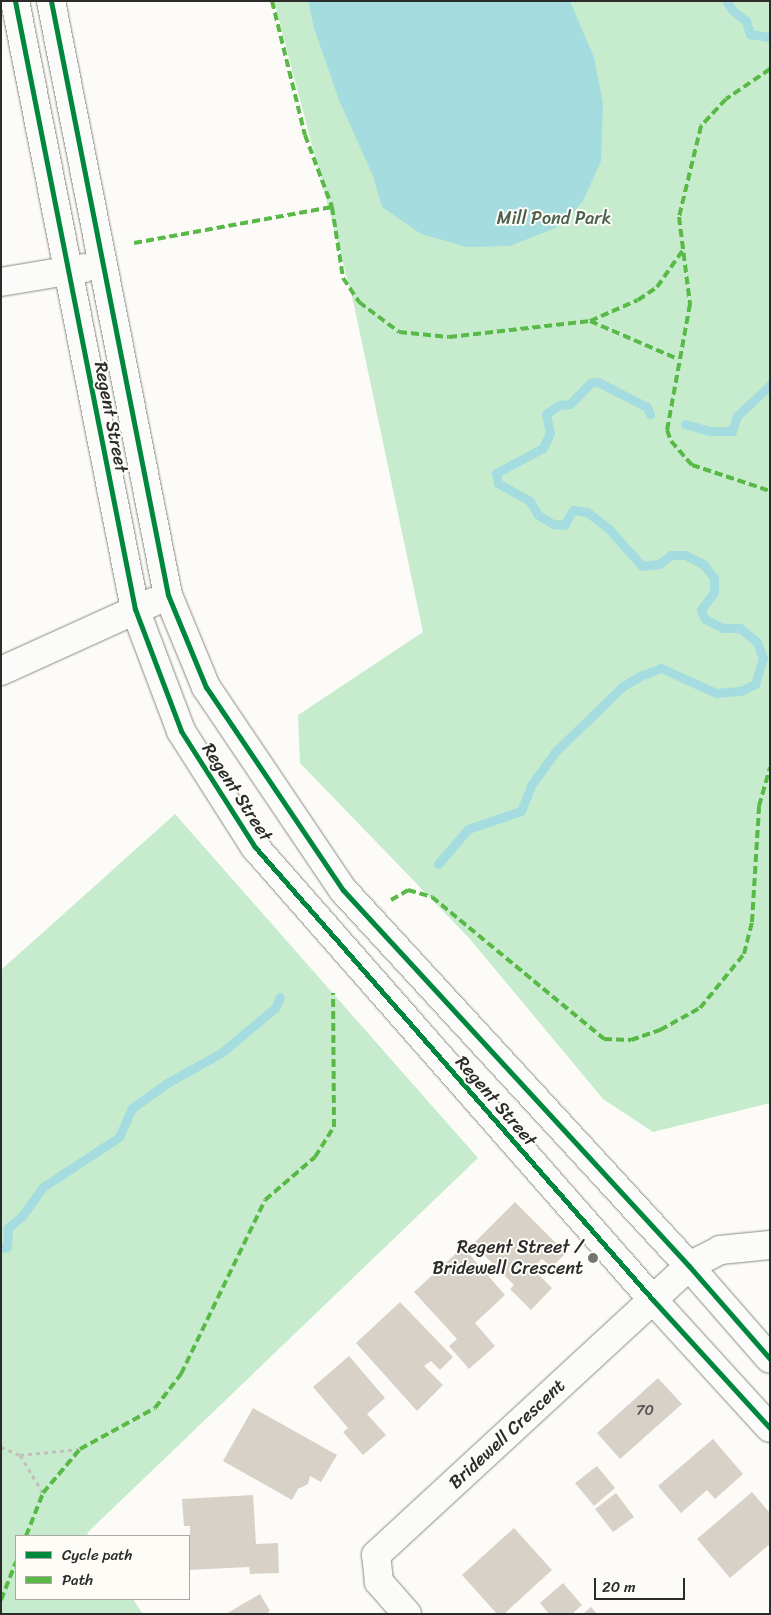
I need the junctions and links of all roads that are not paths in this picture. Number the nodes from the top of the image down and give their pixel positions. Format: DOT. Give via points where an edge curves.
graph roads {
  1 [pos="15,1"];
  2 [pos="51,1"];
  3 [pos="102,267"];
  4 [pos="68,269"];
  5 [pos="1,282"];
  6 [pos="168,595"];
  7 [pos="135,610"];
  8 [pos="1,671"];
  9 [pos="770,1245"];
  10 [pos="689,1266"];
  11 [pos="653,1300"];
  12 [pos="770,1359"];
  13 [pos="770,1428"];
  14 [pos="407,1614"];
  1 -- 4 [label="street, Regent Street"];
  2 -- 3 [label="street, Regent Street"];
  3 -- 4 [label="street"];
  3 -- 6 [label="street, Regent Street"];
  4 -- 5 [label="street"];
  4 -- 7 [label="street, Regent Street"];
  6 -- 7 [label="street"];
  6 -- 10 [label="street, Regent Street" via="206,687 342,890"];
  7 -- 8 [label="street"];
  7 -- 11 [label="street, Regent Street" via="181,731 255,847"];
  9 -- 10 [label="street, Bridewell Crescent" via="720,1250"];
  10 -- 11 [label="street, Bridewell Crescent"];
  10 -- 12 [label="street, Regent Street"];
  11 -- 13 [label="street, Regent Street"];
  11 -- 14 [label="street, Bridewell Crescent" via="376,1555 379,1582"];
}
